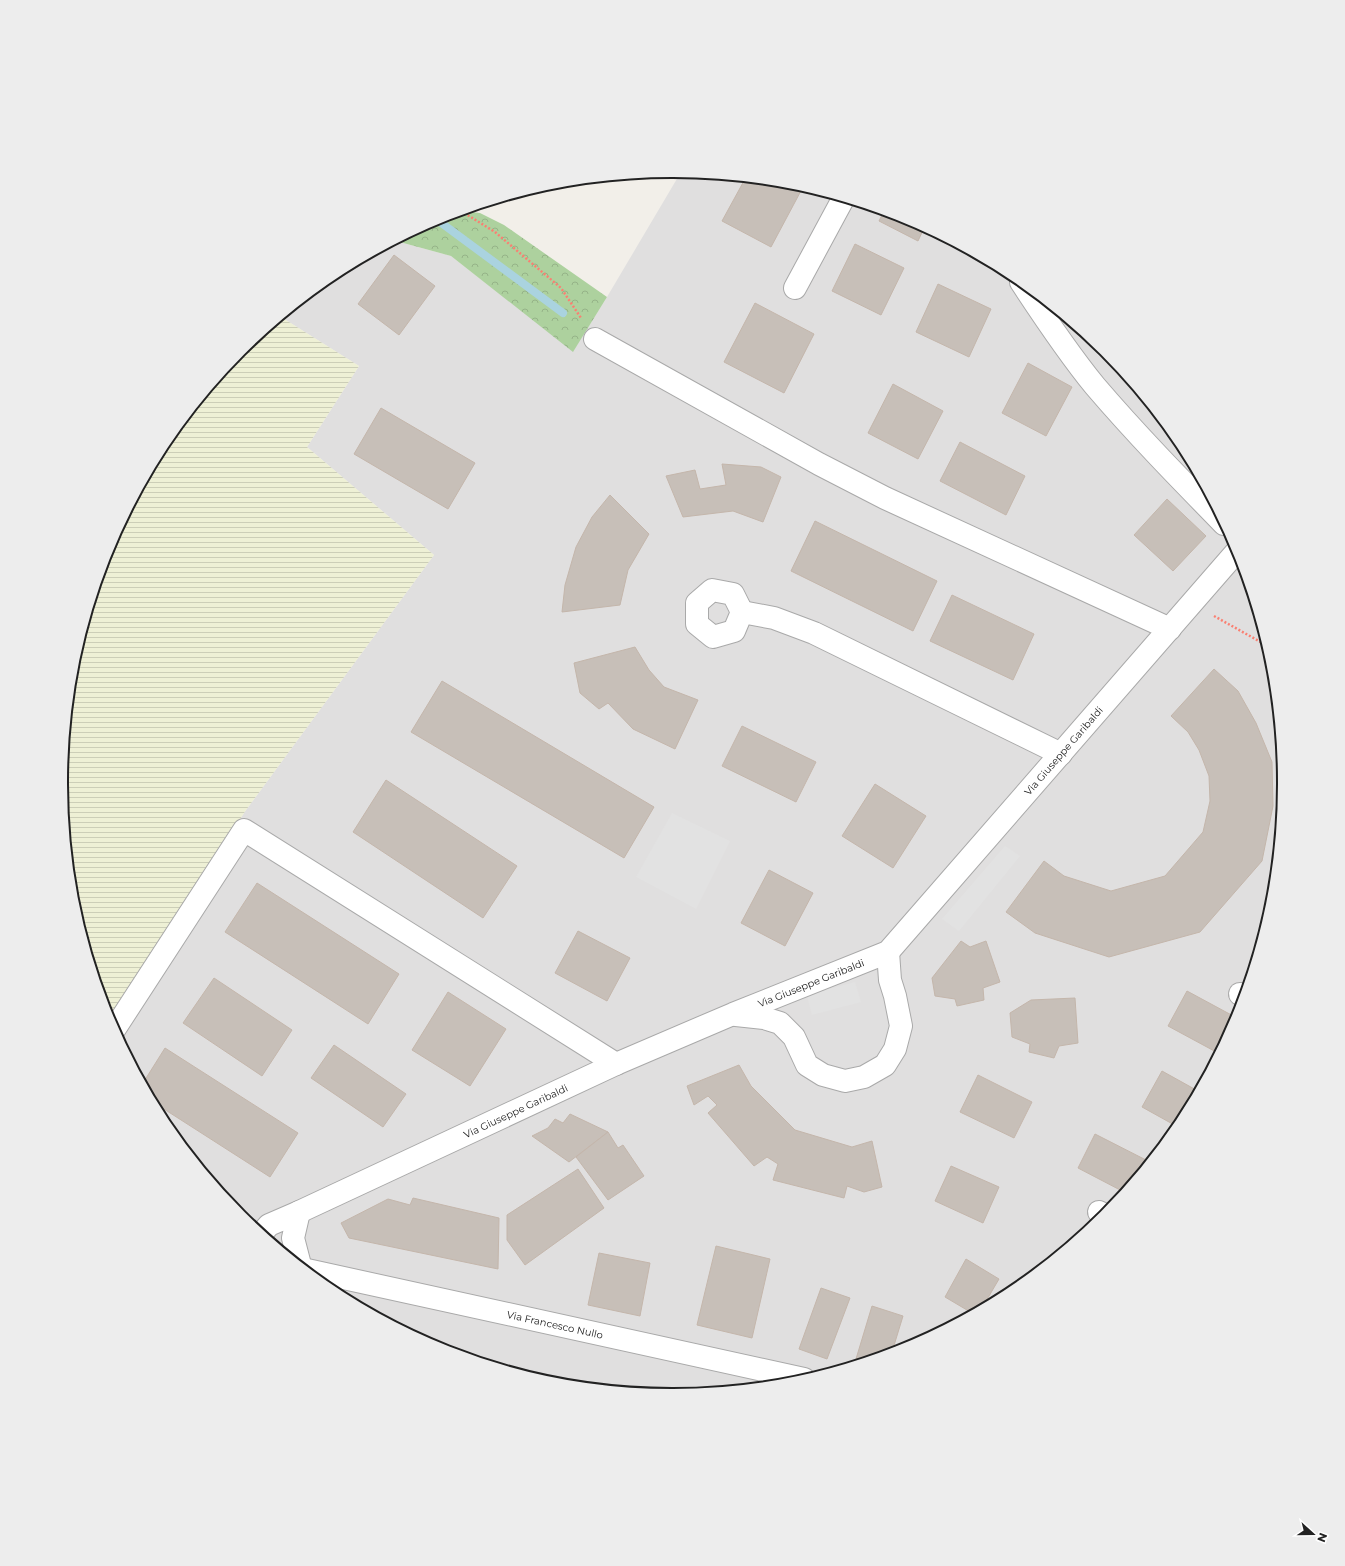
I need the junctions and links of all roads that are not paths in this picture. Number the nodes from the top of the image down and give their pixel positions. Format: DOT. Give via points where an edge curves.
graph roads {
  1 [pos="841,203"];
  2 [pos="795,288"];
  3 [pos="1030,296"];
  4 [pos="595,338"];
  5 [pos="1214,513"];
  6 [pos="1233,556"];
  7 [pos="742,612"];
  8 [pos="1170,629"];
  9 [pos="1061,754"];
  10 [pos="888,952"];
  11 [pos="733,1014"];
  12 [pos="118,1024"];
  13 [pos="616,1064"];
  14 [pos="299,1212"];
  15 [pos="266,1229"];
  16 [pos="298,1257"];
  17 [pos="318,1272"];
  18 [pos="790,1376"];
  1 -- 2 [label="street"];
  3 -- 5 [label="street" via="1055,334 1095,386"];
  4 -- 8 [label="street" via="872,491"];
  6 -- 8 [label="street, Via Giuseppe Garibaldi"];
  7 -- 9 [label="street" via="774,618 814,633"];
  8 -- 9 [label="street, Via Giuseppe Garibaldi"];
  9 -- 10 [label="street, Via Giuseppe Garibaldi"];
  10 -- 11 [label="street, Via Giuseppe Garibaldi"];
  10 -- 11 [label="street, Via Giuseppe Garibaldi" via="890,980 900,1026 895,1049 886,1065 864,1077 845,1081 823,1075 807,1065 794,1037 780,1023"];
  11 -- 13 [label="street, Via Giuseppe Garibaldi"];
  12 -- 13 [label="street" via="244,830"];
  13 -- 14 [label="street, Via Giuseppe Garibaldi"];
  14 -- 15 [label="street, Via Giuseppe Garibaldi" via="269,1225"];
  14 -- 16 [label="street" via="293,1238"];
  17 -- 18 [label="street, Via Francesco Nullo"];
}
